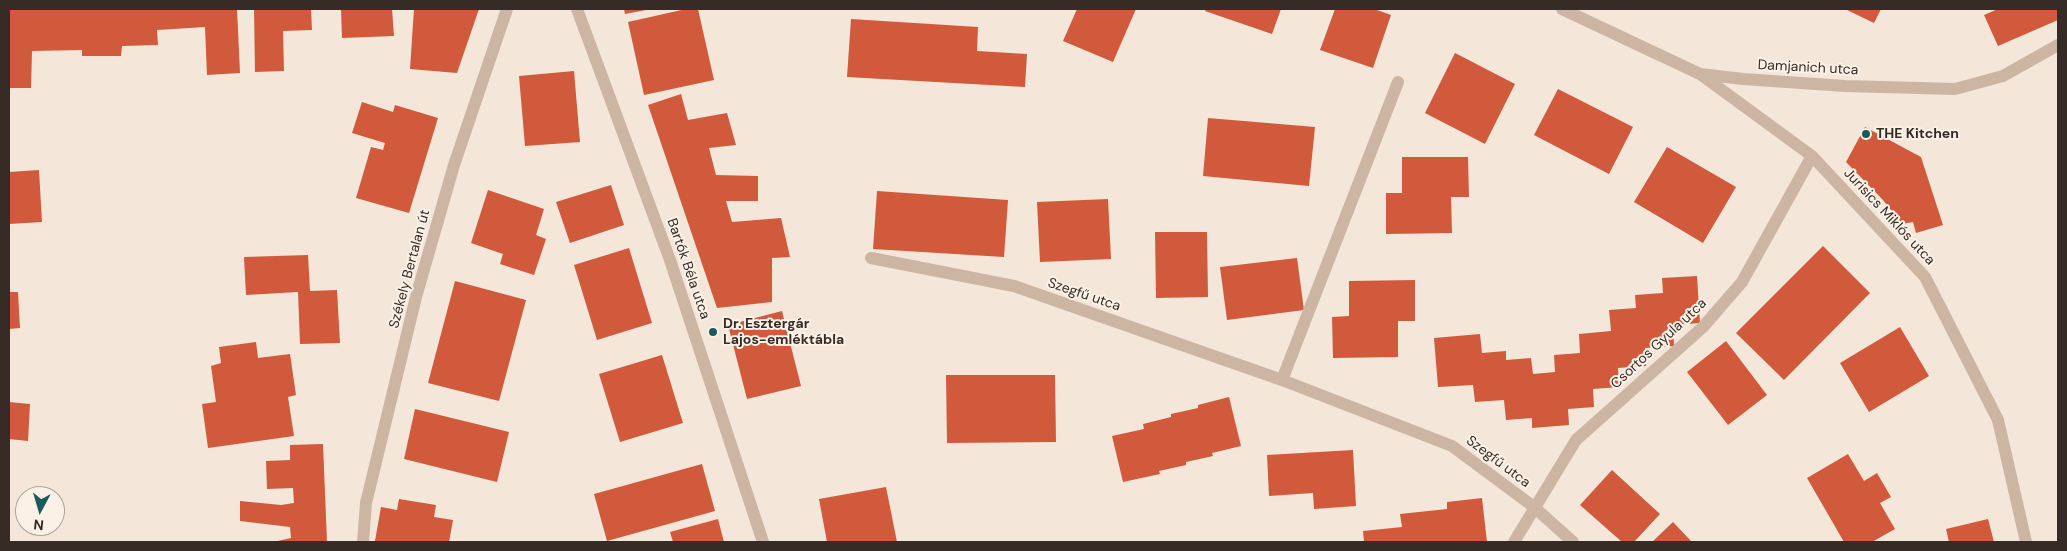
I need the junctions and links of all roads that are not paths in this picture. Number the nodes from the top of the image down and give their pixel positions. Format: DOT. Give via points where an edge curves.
graph roads {
  1 [pos="507,9"];
  2 [pos="577,9"];
  3 [pos="1562,9"];
  4 [pos="2058,45"];
  5 [pos="1700,74"];
  6 [pos="1398,82"];
  7 [pos="1812,156"];
  8 [pos="871,258"];
  9 [pos="1282,380"];
  10 [pos="1534,507"];
  11 [pos="363,542"];
  12 [pos="763,542"];
  13 [pos="1514,542"];
  14 [pos="1574,542"];
  15 [pos="2026,542"];
  1 -- 11 [label="street, Székely Bertalan út" via="454,166 416,298 366,503"];
  2 -- 12 [label="street, Bartók Béla utca" via="670,260"];
  3 -- 5 [label="street, Damjanich utca"];
  4 -- 5 [label="street, Damjanich utca" via="2003,76 1955,89 1845,86"];
  5 -- 7 [label="street, Jurisics Miklós utca"];
  6 -- 9 [label="street"];
  7 -- 10 [label="street, Csortos Gyula utca" via="1742,282 1703,327 1576,440"];
  7 -- 15 [label="street, Jurisics Miklós utca" via="1925,277 1998,420"];
  8 -- 9 [label="street, Szegfű utca" via="1014,286"];
  9 -- 10 [label="street, Szegfű utca" via="1452,446"];
  10 -- 13 [label="street, Csortos Gyula utca"];
  10 -- 14 [label="street, Szegfű utca"];
}
